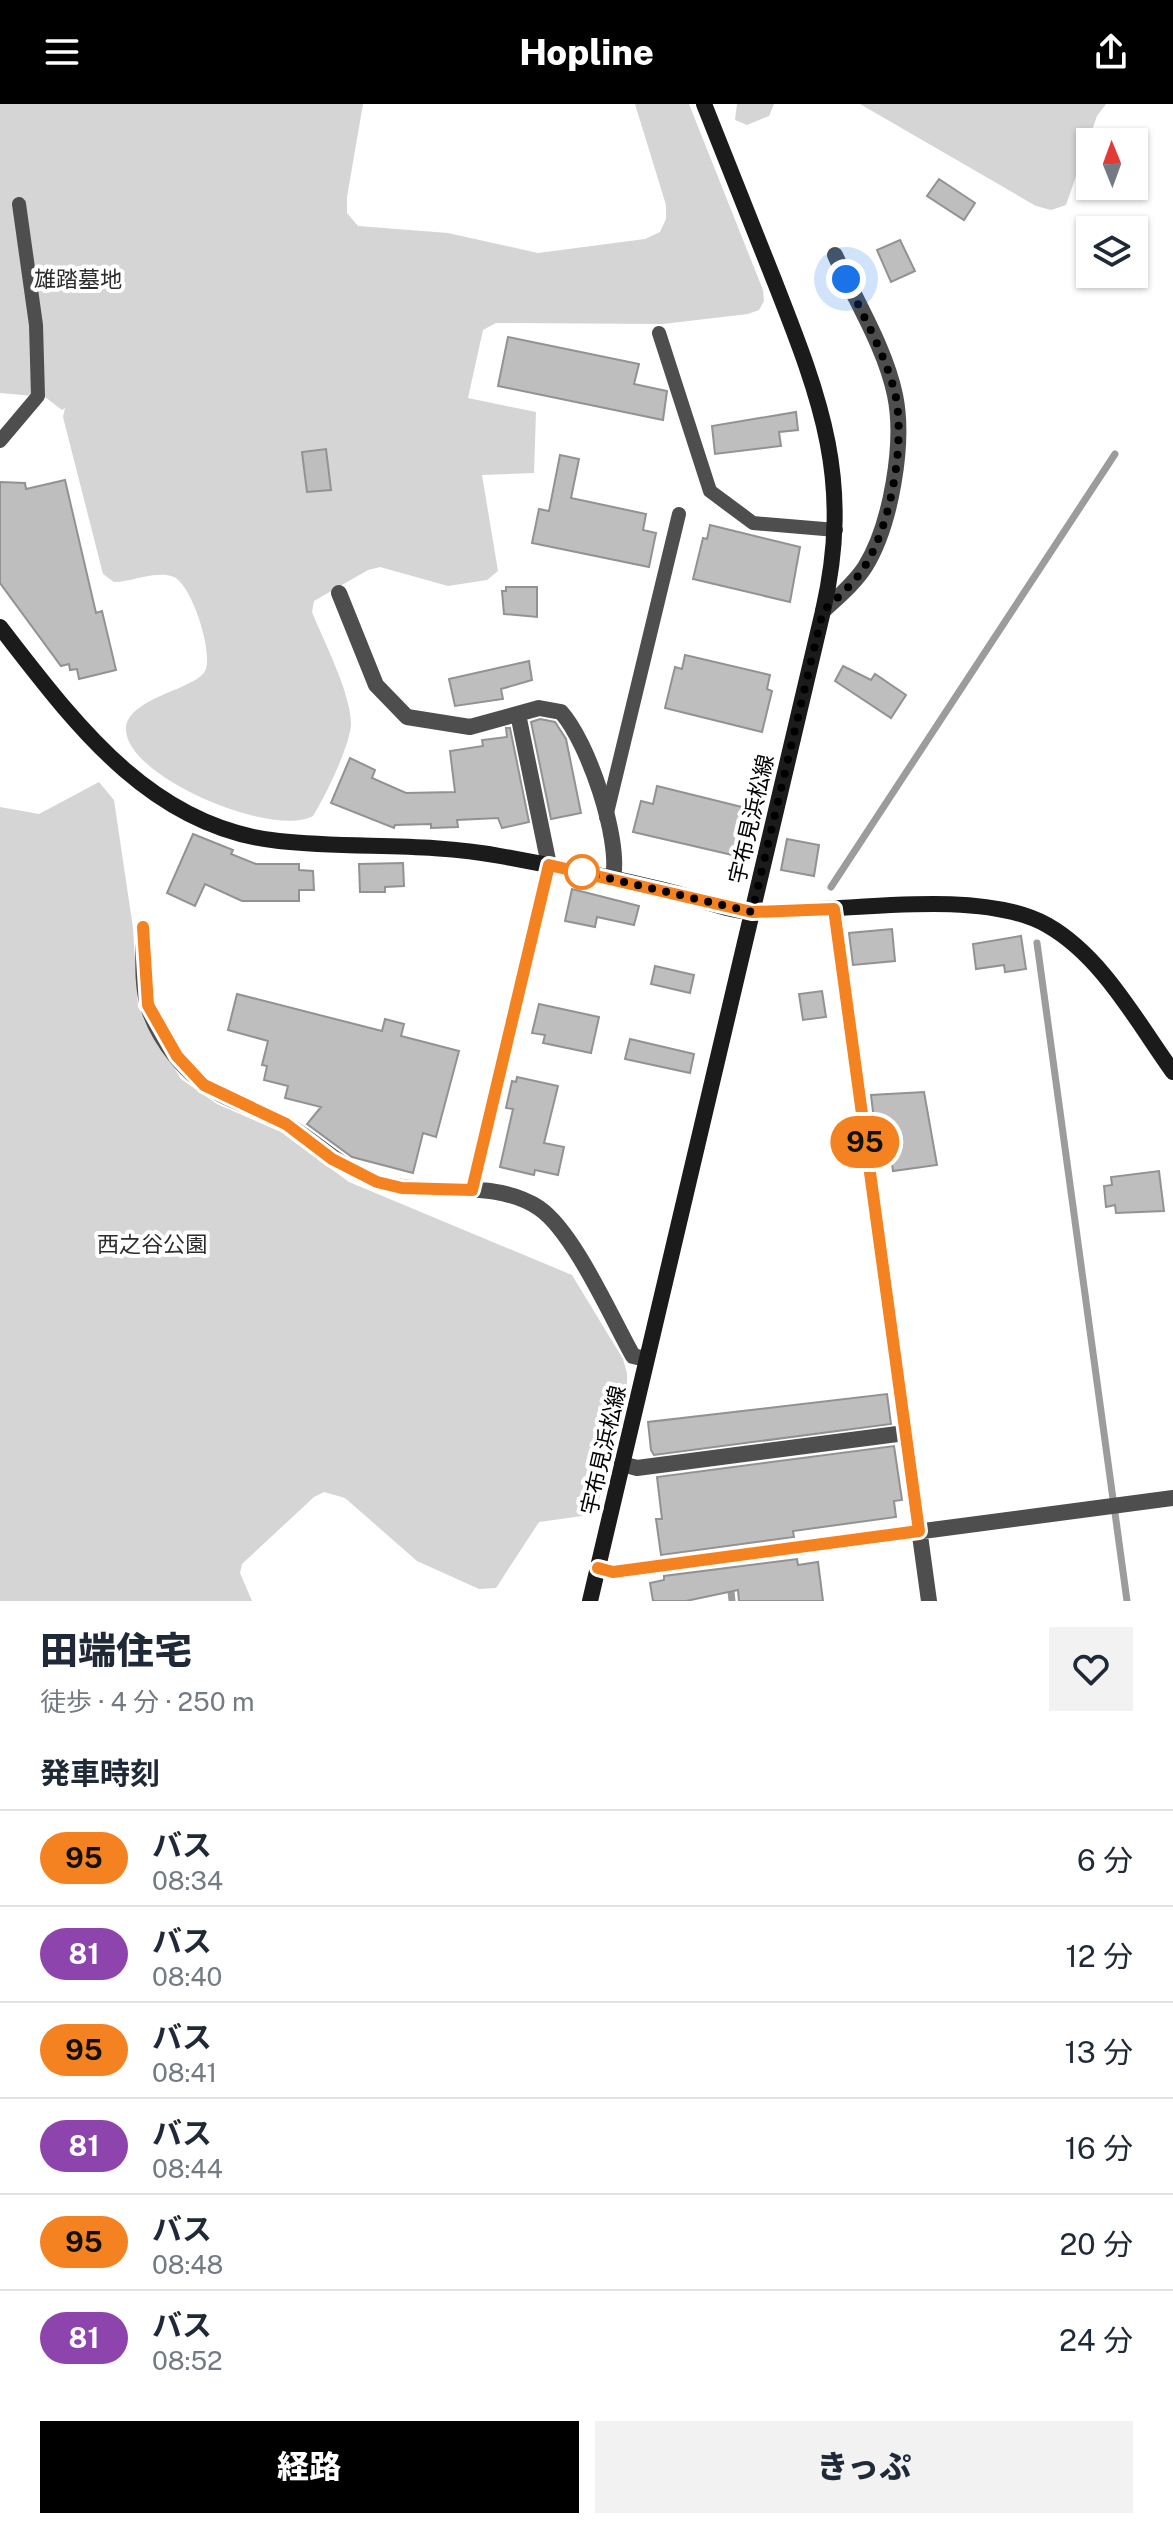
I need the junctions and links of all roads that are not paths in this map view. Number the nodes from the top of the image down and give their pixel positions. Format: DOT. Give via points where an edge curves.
graph roads {
  1 [pos="704,104"];
  2 [pos="19,204"];
  3 [pos="835,255"];
  4 [pos="659,333"];
  5 [pos="0,441"];
  6 [pos="679,514"];
  7 [pos="836,530"];
  8 [pos="339,593"];
  9 [pos="823,611"];
  10 [pos="0,627"];
  11 [pos="518,714"];
  12 [pos="606,820"];
  13 [pos="549,865"];
  14 [pos="613,878"];
  15 [pos="834,909"];
  16 [pos="752,912"];
  17 [pos="143,927"];
  18 [pos="1173,1072"];
  19 [pos="472,1190"];
  20 [pos="646,1359"];
  21 [pos="905,1433"];
  22 [pos="622,1464"];
  23 [pos="1173,1498"];
  24 [pos="919,1531"];
  25 [pos="598,1568"];
  26 [pos="590,1601"];
  27 [pos="929,1601"];
  1 -- 7 [label="main road, 宇布見浜松線" via="815,385 832,457"];
  2 -- 5 [label="lane" via="36,325 38,396"];
  3 -- 9 [label="street" via="890,377 898,431 886,514 874,551 852,584"];
  4 -- 7 [label="lane" via="710,491 753,523"];
  6 -- 12 [label="lane"];
  7 -- 9 [label="main road, 宇布見浜松線"];
  8 -- 11 [label="street" via="376,685 407,717 470,727"];
  9 -- 16 [label="main road, 宇布見浜松線"];
  10 -- 13 [label="main road" via="65,711 117,764 193,816 276,841 450,847"];
  11 -- 12 [label="street" via="551,708 569,721 593,769"];
  11 -- 13 [label="street"];
  12 -- 14 [label="street" via="616,862"];
  13 -- 14 [label="main road"];
  13 -- 19 [label="street"];
  14 -- 16 [label="main road"];
  15 -- 16 [label="main road"];
  15 -- 18 [label="main road" via="988,906 1046,924 1093,962"];
  15 -- 21 [label="street"];
  16 -- 20 [label="main road, 宇布見浜松線"];
  17 -- 19 [label="street" via="148,1005 177,1056 204,1085 286,1124 332,1159 377,1182"];
  19 -- 20 [label="street" via="520,1198 549,1216 566,1236 633,1356"];
  20 -- 22 [label="main road, 宇布見浜松線"];
  21 -- 22 [label="street" via="637,1468"];
  21 -- 24 [label="street"];
  22 -- 25 [label="main road, 宇布見浜松線"];
  23 -- 24 [label="street"];
  24 -- 25 [label="street" via="613,1572"];
  24 -- 27 [label="street"];
  25 -- 26 [label="main road, 宇布見浜松線"];
}
